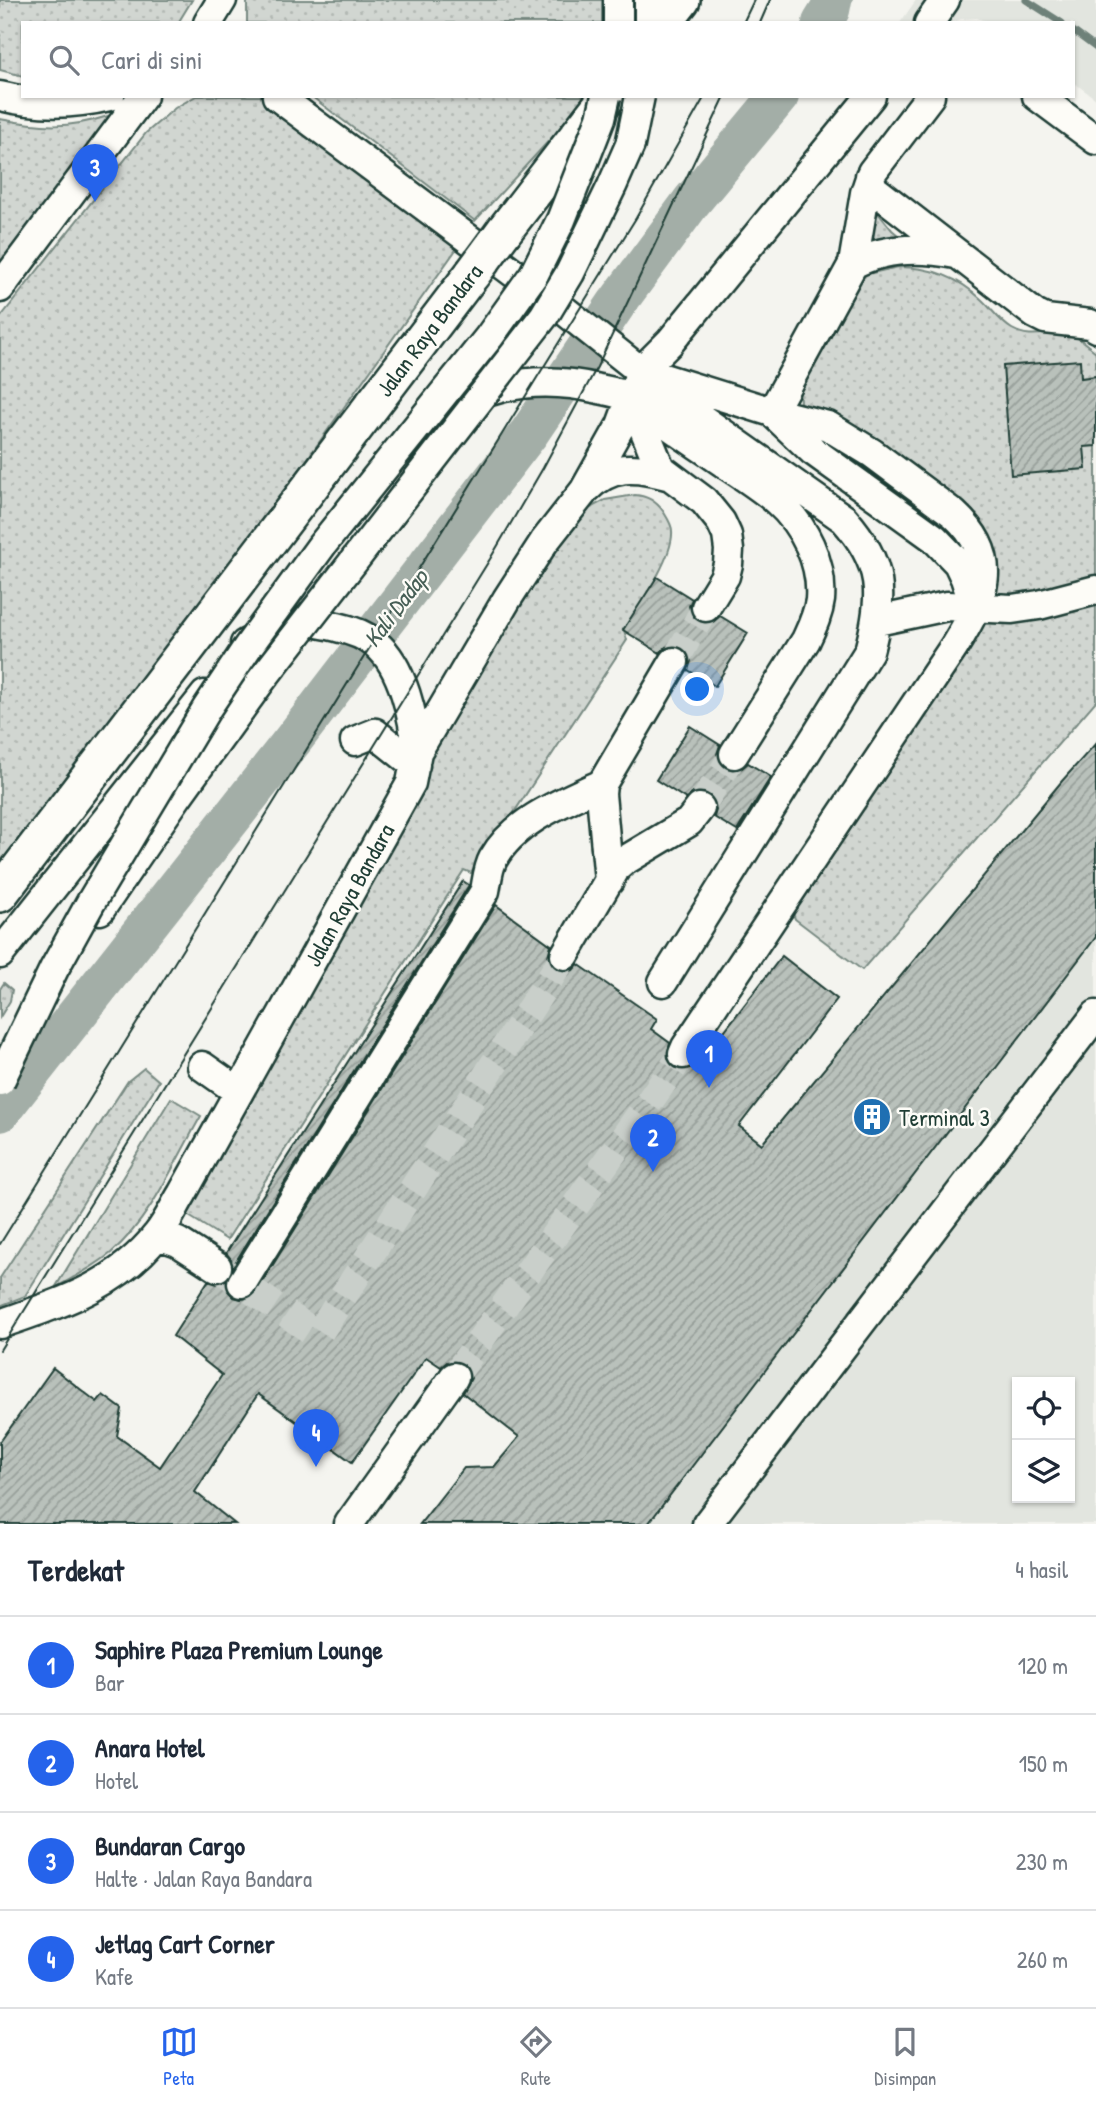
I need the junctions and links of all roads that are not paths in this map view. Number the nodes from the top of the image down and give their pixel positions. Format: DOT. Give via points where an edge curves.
graph roads {
  1 [pos="223,0"];
  2 [pos="618,0"];
  3 [pos="649,0"];
  4 [pos="682,0"];
  5 [pos="209,21"];
  6 [pos="227,21"];
  7 [pos="618,21"];
  8 [pos="649,21"];
  9 [pos="666,21"];
  10 [pos="0,96"];
  11 [pos="101,98"];
  12 [pos="142,98"];
  13 [pos="280,98"];
  14 [pos="605,98"];
  15 [pos="606,98"];
  16 [pos="640,98"];
  17 [pos="869,98"];
  18 [pos="928,98"];
  19 [pos="1040,98"];
  20 [pos="1096,140"];
  21 [pos="870,176"];
  22 [pos="959,255"];
  23 [pos="853,264"];
  24 [pos="0,288"];
  25 [pos="1096,328"];
  26 [pos="641,371"];
  27 [pos="631,397"];
  28 [pos="772,412"];
  29 [pos="872,453"];
  30 [pos="667,475"];
  31 [pos="853,478"];
  32 [pos="584,491"];
  33 [pos="931,496"];
  34 [pos="912,521"];
  35 [pos="1096,590"];
  36 [pos="706,607"];
  37 [pos="975,608"];
  38 [pos="877,621"];
  39 [pos="245,644"];
  40 [pos="674,662"];
  41 [pos="355,741"];
  42 [pos="734,754"];
  43 [pos="416,759"];
  44 [pos="602,784"];
  45 [pos="700,808"];
  46 [pos="609,881"];
  47 [pos="0,894"];
  48 [pos="0,954"];
  49 [pos="565,955"];
  50 [pos="663,982"];
  51 [pos="1096,1015"];
  52 [pos="0,1052"];
  53 [pos="684,1054"];
  54 [pos="202,1066"];
  55 [pos="0,1081"];
  56 [pos="239,1092"];
  57 [pos="158,1235"];
  58 [pos="217,1267"];
  59 [pos="242,1283"];
  60 [pos="0,1324"];
  61 [pos="454,1377"];
  62 [pos="349,1524"];
  63 [pos="708,1524"];
  1 -- 5 [label="street"];
  1 -- 6 [label="street"];
  2 -- 7 [label="street"];
  3 -- 8 [label="street"];
  4 -- 9 [label="main road"];
  10 -- 11 [label="street" via="50,104"];
  12 -- 24 [label="street"];
  13 -- 26 [label="street"];
  14 -- 47 [label="main road, Jalan Raya Bandara, bridge"];
  15 -- 55 [label="street, Jalan Raya Bandara, bridge" via="561,220 534,274 322,545 240,658 91,902"];
  16 -- 52 [label="street, bridge" via="630,145 617,176 544,316 260,682"];
  17 -- 26 [label="street"];
  18 -- 21 [label="street"];
  19 -- 20 [label="street"];
  21 -- 22 [label="street" via="875,190"];
  21 -- 23 [label="street"];
  22 -- 23 [label="street" via="918,248 880,253"];
  22 -- 25 [label="street" via="1035,314"];
  23 -- 28 [label="street"];
  26 -- 27 [label="street, Jalan Raya Bandara"];
  26 -- 28 [label="street"];
  26 -- 38 [label="street" via="844,519 870,554 879,592"];
  27 -- 30 [label="street" via="656,461"];
  27 -- 32 [label="street, Jalan Raya Bandara" via="621,425"];
  27 -- 39 [label="street" via="553,382 514,385 464,401 428,430"];
  27 -- 42 [label="street" via="776,501 798,523 818,573 820,600 815,621"];
  28 -- 29 [label="street" via="828,426"];
  28 -- 31 [label="street" via="813,450"];
  29 -- 31 [label="street"];
  29 -- 33 [label="street"];
  30 -- 32 [label="street" via="626,468 595,480"];
  30 -- 36 [label="street" via="713,510 727,536 725,576"];
  31 -- 34 [label="street"];
  32 -- 43 [label="street, Jalan Raya Bandara" via="507,599"];
  33 -- 34 [label="street"];
  33 -- 37 [label="street" via="966,525 983,554 983,586"];
  34 -- 37 [label="street" via="958,563"];
  35 -- 37 [label="street" via="1039,605"];
  37 -- 38 [label="street" via="947,606"];
  37 -- 53 [label="street" via="954,647"];
  38 -- 50 [label="street" via="869,651"];
  39 -- 43 [label="street" via="301,622 320,622 377,644 400,681 410,709"];
  39 -- 48 [label="street"];
  40 -- 44 [label="street"];
  41 -- 43 [label="street" via="375,733"];
  43 -- 56 [label="street, Jalan Raya Bandara" via="411,783"];
  44 -- 46 [label="street"];
  44 -- 59 [label="street" via="555,806 511,835 492,861 485,891"];
  45 -- 46 [label="street" via="689,822 624,861"];
  46 -- 49 [label="street"];
  51 -- 63 [label="street"];
  54 -- 56 [label="street"];
  56 -- 57 [label="street, Jalan Raya Bandara"];
  57 -- 58 [label="street"];
  57 -- 60 [label="street, Jalan Raya Bandara" via="111,1279"];
  61 -- 62 [label="street"];
}
